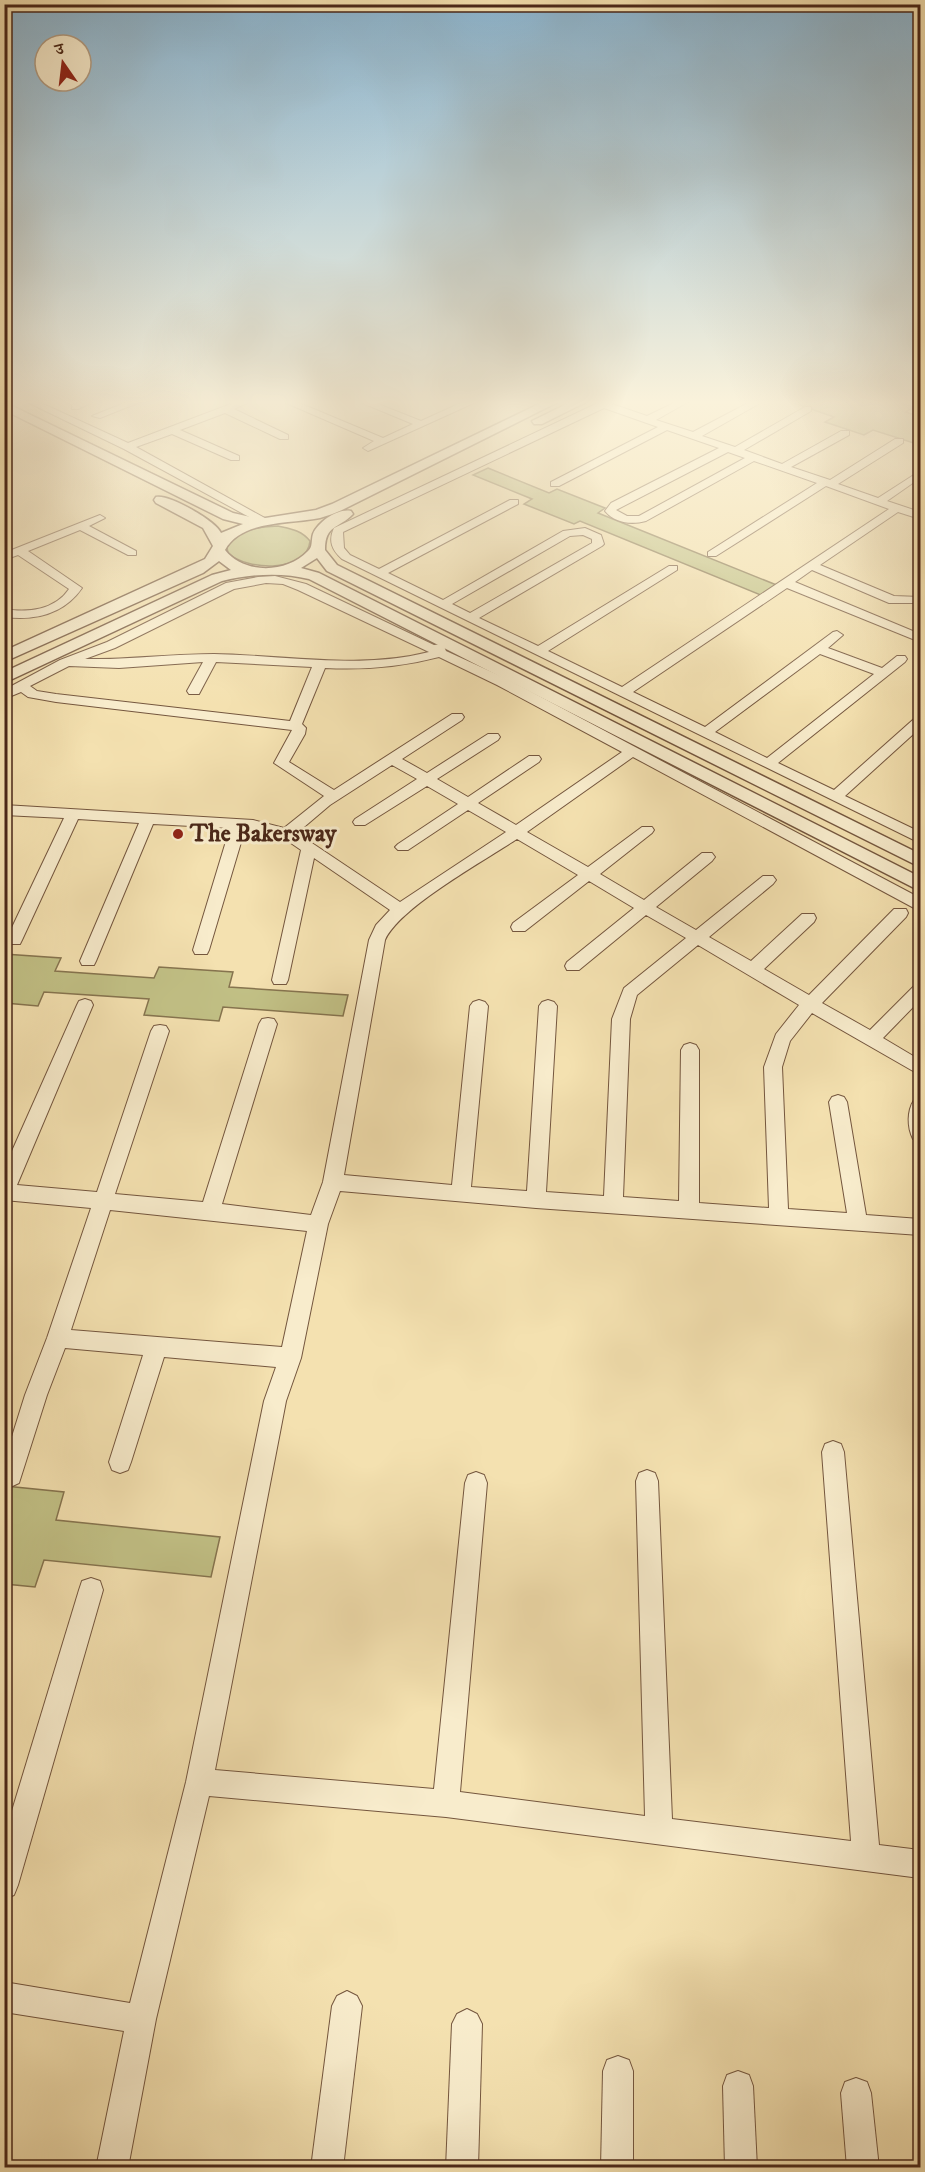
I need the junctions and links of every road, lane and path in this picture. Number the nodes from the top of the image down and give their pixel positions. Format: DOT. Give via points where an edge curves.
graph roads {
  1 [pos="167,503"];
  2 [pos="202,503"];
  3 [pos="232,503"];
  4 [pos="344,503"];
  5 [pos="368,503"];
  6 [pos="394,503"];
  7 [pos="511,503"];
  8 [pos="618,503"];
  9 [pos="670,503"];
  10 [pos="795,503"];
  11 [pos="886,503"];
  12 [pos="897,508"];
  13 [pos="921,516"];
  14 [pos="100,518"];
  15 [pos="267,522"];
  16 [pos="80,526"];
  17 [pos="318,544"];
  18 [pos="218,548"];
  19 [pos="19,551"];
  20 [pos="132,554"];
  21 [pos="712,554"];
  22 [pos="4,557"];
  23 [pos="812,566"];
  24 [pos="674,568"];
  25 [pos="249,570"];
  26 [pos="267,571"];
  27 [pos="379,573"];
  28 [pos="786,583"];
  29 [pos="921,600"];
  30 [pos="442,605"];
  31 [pos="4,613"];
  32 [pos="117,624"];
  33 [pos="465,625"];
  34 [pos="837,635"];
  35 [pos="921,638"];
  36 [pos="111,645"];
  37 [pos="438,646"];
  38 [pos="819,649"];
  39 [pos="537,652"];
  40 [pos="4,657"];
  41 [pos="212,658"];
  42 [pos="901,659"];
  43 [pos="66,663"];
  44 [pos="320,664"];
  45 [pos="883,673"];
  46 [pos="4,678"];
  47 [pos="21,686"];
  48 [pos="194,692"];
  49 [pos="624,692"];
  50 [pos="4,695"];
  51 [pos="457,717"];
  52 [pos="921,721"];
  53 [pos="295,726"];
  54 [pos="706,733"];
  55 [pos="493,737"];
  56 [pos="631,752"];
  57 [pos="392,759"];
  58 [pos="534,759"];
  59 [pos="768,764"];
  60 [pos="426,780"];
  61 [pos="334,796"];
  62 [pos="835,797"];
  63 [pos="466,804"];
  64 [pos="9,810"];
  65 [pos="73,815"];
  66 [pos="148,819"];
  67 [pos="360,822"];
  68 [pos="239,824"];
  69 [pos="4,826"];
  70 [pos="646,830"];
  71 [pos="517,832"];
  72 [pos="287,833"];
  73 [pos="920,836"];
  74 [pos="402,847"];
  75 [pos="309,848"];
  76 [pos="707,857"];
  77 [pos="921,861"];
  78 [pos="587,875"];
  79 [pos="768,880"];
  80 [pos="921,885"];
  81 [pos="921,904"];
  82 [pos="645,908"];
  83 [pos="400,909"];
  84 [pos="900,914"];
  85 [pos="808,918"];
  86 [pos="519,927"];
  87 [pos="697,938"];
  88 [pos="14,940"];
  89 [pos="201,950"];
  90 [pos="88,961"];
  91 [pos="573,966"];
  92 [pos="752,970"];
  93 [pos="280,980"];
  94 [pos="921,990"];
  95 [pos="810,1004"];
  96 [pos="85,1005"];
  97 [pos="479,1006"];
  98 [pos="548,1006"];
  99 [pos="268,1024"];
  100 [pos="160,1031"];
  101 [pos="871,1040"];
  102 [pos="690,1050"];
  103 [pos="921,1068"];
  104 [pos="838,1102"];
  105 [pos="921,1105"];
  106 [pos="921,1134"];
  107 [pos="333,1182"];
  108 [pos="5,1192"];
  109 [pos="460,1194"];
  110 [pos="536,1200"];
  111 [pos="104,1202"];
  112 [pos="613,1205"];
  113 [pos="689,1210"];
  114 [pos="210,1211"];
  115 [pos="779,1217"];
  116 [pos="858,1222"];
  117 [pos="318,1224"];
  118 [pos="921,1227"];
  119 [pos="58,1338"];
  120 [pos="156,1347"];
  121 [pos="290,1358"];
  122 [pos="833,1452"];
  123 [pos="120,1462"];
  124 [pos="4,1479"];
  125 [pos="647,1481"];
  126 [pos="476,1483"];
  127 [pos="91,1590"];
  128 [pos="199,1782"];
  129 [pos="446,1804"];
  130 [pos="659,1830"];
  131 [pos="866,1858"];
  132 [pos="921,1864"];
  133 [pos="4,1885"];
  134 [pos="4,1997"];
  135 [pos="347,2006"];
  136 [pos="141,2019"];
  137 [pos="467,2024"];
  138 [pos="618,2071"];
  139 [pos="738,2086"];
  140 [pos="856,2093"];
  141 [pos="112,2168"];
  142 [pos="327,2168"];
  143 [pos="462,2168"];
  144 [pos="617,2168"];
  145 [pos="741,2168"];
  146 [pos="863,2168"];
  1 -- 18 [label="street" via="208,525"];
  2 -- 15 [label="street" via="228,516"];
  3 -- 15 [label="street"];
  4 -- 15 [label="street" via="319,514"];
  5 -- 17 [label="street" via="321,529"];
  6 -- 27 [label="street" via="338,530 335,538 340,553"];
  7 -- 27 [label="street"];
  8 -- 9 [label="street" via="610,511 633,520"];
  10 -- 21 [label="street"];
  11 -- 12 [label="street"];
  12 -- 13 [label="street"];
  12 -- 23 [label="street"];
  14 -- 16 [label="street"];
  15 -- 17 [label="street" via="300,526 311,531"];
  15 -- 18 [label="street" via="234,531 224,537"];
  16 -- 19 [label="street"];
  16 -- 20 [label="street"];
  17 -- 26 [label="street" via="311,558 300,564"];
  17 -- 33 [label="street" via="332,568"];
  18 -- 25 [label="street" via="222,559"];
  18 -- 40 [label="street" via="211,562 198,570"];
  19 -- 22 [label="street"];
  19 -- 31 [label="street" via="76,588 56,607 20,615"];
  23 -- 28 [label="street"];
  23 -- 29 [label="street" via="893,600"];
  24 -- 39 [label="street"];
  25 -- 26 [label="street"];
  25 -- 32 [label="street" via="216,578"];
  26 -- 37 [label="street" via="314,576"];
  27 -- 30 [label="street"];
  28 -- 35 [label="street"];
  28 -- 49 [label="street"];
  30 -- 33 [label="street"];
  30 -- 33 [label="street" via="567,533 585,531 599,539 598,544"];
  32 -- 36 [label="street"];
  32 -- 46 [label="street"];
  33 -- 39 [label="street" via="492,628"];
  33 -- 77 [label="street"];
  34 -- 38 [label="street"];
  36 -- 37 [label="street" via="230,586 251,580 280,579"];
  36 -- 43 [label="street"];
  37 -- 44 [label="street" via="404,662"];
  37 -- 56 [label="street"];
  37 -- 80 [label="street"];
  38 -- 45 [label="street"];
  38 -- 54 [label="street"];
  39 -- 49 [label="street"];
  41 -- 43 [label="street" via="129,664"];
  41 -- 44 [label="street"];
  41 -- 48 [label="street"];
  42 -- 45 [label="street"];
  43 -- 47 [label="street"];
  44 -- 53 [label="street"];
  45 -- 59 [label="street"];
  47 -- 50 [label="street"];
  47 -- 53 [label="street" via="33,694 56,698"];
  49 -- 54 [label="street"];
  51 -- 57 [label="street"];
  52 -- 62 [label="street"];
  53 -- 61 [label="street" via="299,728 298,734 281,763"];
  54 -- 59 [label="street"];
  55 -- 60 [label="street"];
  56 -- 71 [label="street"];
  56 -- 81 [label="street"];
  57 -- 60 [label="street"];
  57 -- 61 [label="street"];
  58 -- 63 [label="street"];
  59 -- 62 [label="street"];
  60 -- 63 [label="street"];
  60 -- 67 [label="street"];
  61 -- 72 [label="street"];
  62 -- 73 [label="street"];
  63 -- 71 [label="street"];
  63 -- 74 [label="street"];
  64 -- 65 [label="street"];
  64 -- 69 [label="street"];
  65 -- 66 [label="street"];
  65 -- 88 [label="street"];
  66 -- 68 [label="street"];
  66 -- 90 [label="street"];
  68 -- 72 [label="street"];
  68 -- 89 [label="street"];
  70 -- 78 [label="street"];
  71 -- 78 [label="street"];
  71 -- 83 [label="street"];
  72 -- 75 [label="street"];
  75 -- 83 [label="street"];
  75 -- 93 [label="street"];
  76 -- 82 [label="street"];
  78 -- 82 [label="street"];
  78 -- 86 [label="street"];
  79 -- 87 [label="street"];
  82 -- 87 [label="street"];
  82 -- 91 [label="street"];
  83 -- 107 [label="street" via="377,940"];
  84 -- 95 [label="street"];
  85 -- 92 [label="street"];
  87 -- 92 [label="street"];
  87 -- 112 [label="street" via="630,992 621,1019"];
  92 -- 95 [label="street"];
  94 -- 101 [label="street"];
  95 -- 101 [label="street"];
  95 -- 115 [label="street" via="782,1039 773,1067"];
  96 -- 108 [label="street"];
  97 -- 109 [label="street"];
  98 -- 110 [label="street"];
  99 -- 114 [label="street"];
  100 -- 111 [label="street"];
  101 -- 103 [label="street"];
  102 -- 113 [label="street"];
  104 -- 116 [label="street"];
  105 -- 106 [label="street" via="917,1110"];
  107 -- 109 [label="street"];
  107 -- 117 [label="street"];
  108 -- 111 [label="street"];
  109 -- 110 [label="street"];
  110 -- 112 [label="street"];
  111 -- 114 [label="street"];
  111 -- 119 [label="street"];
  112 -- 113 [label="street"];
  113 -- 115 [label="street"];
  114 -- 117 [label="street"];
  115 -- 116 [label="street"];
  116 -- 118 [label="street"];
  117 -- 121 [label="street"];
  119 -- 120 [label="street"];
  119 -- 124 [label="street" via="11,1476"];
  120 -- 121 [label="street"];
  120 -- 123 [label="street"];
  121 -- 128 [label="street" via="275,1401"];
  122 -- 131 [label="street"];
  125 -- 130 [label="street"];
  126 -- 129 [label="street"];
  127 -- 133 [label="street"];
  128 -- 129 [label="street"];
  128 -- 136 [label="street"];
  129 -- 130 [label="street"];
  130 -- 131 [label="street"];
  131 -- 132 [label="street"];
  134 -- 136 [label="street"];
  135 -- 142 [label="street"];
  136 -- 141 [label="street"];
  137 -- 143 [label="street"];
  138 -- 144 [label="street"];
  139 -- 145 [label="street"];
  140 -- 146 [label="street"];
}
